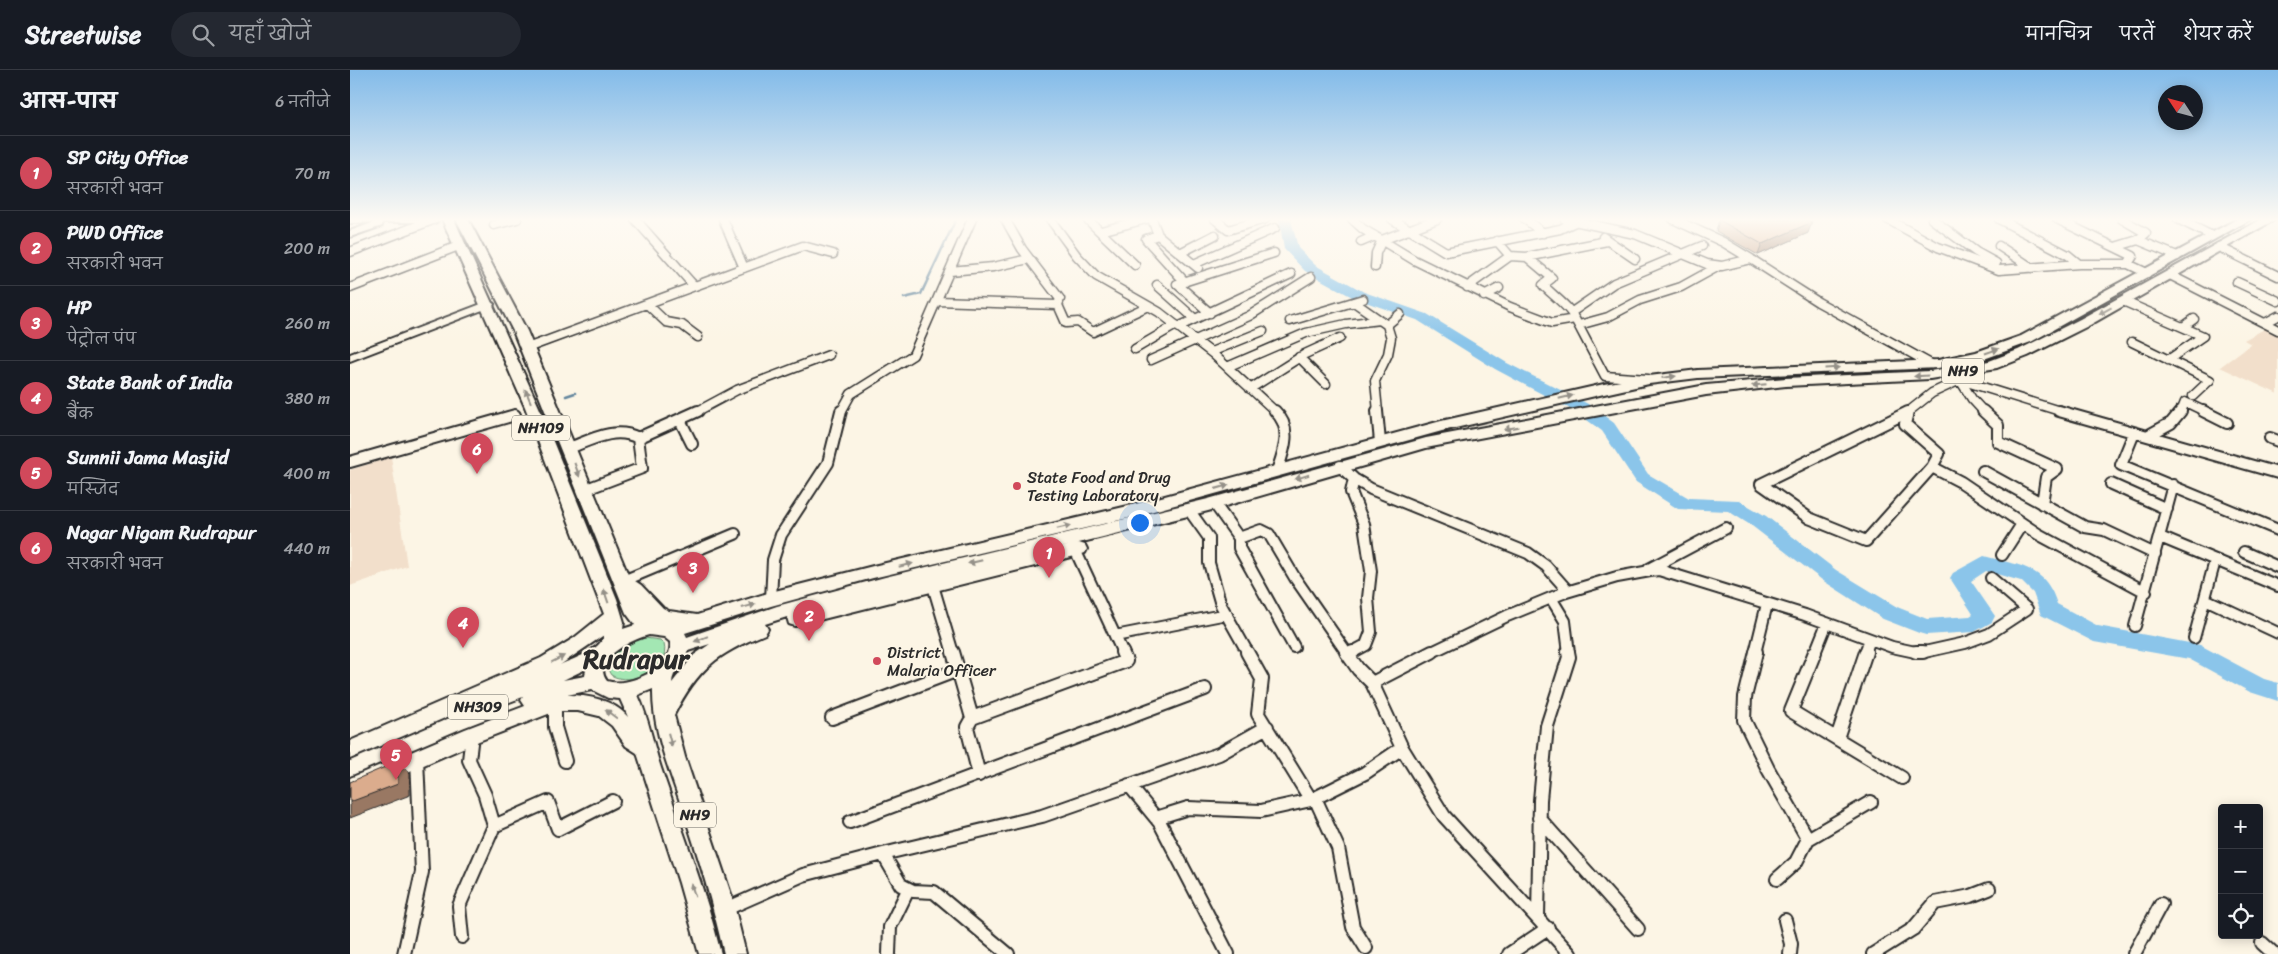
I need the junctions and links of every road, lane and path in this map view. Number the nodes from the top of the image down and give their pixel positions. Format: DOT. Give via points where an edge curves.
graph roads {
  1 [pos="422,260"];
  2 [pos="468,260"];
  3 [pos="484,260"];
  4 [pos="672,260"];
  5 [pos="741,260"];
  6 [pos="765,260"];
  7 [pos="954,260"];
  8 [pos="1023,260"];
  9 [pos="1030,260"];
  10 [pos="1081,260"];
  11 [pos="1130,260"];
  12 [pos="1165,260"];
  13 [pos="1189,260"];
  14 [pos="1202,260"];
  15 [pos="1252,260"];
  16 [pos="1376,260"];
  17 [pos="1418,260"];
  18 [pos="1504,260"];
  19 [pos="1531,260"];
  20 [pos="1670,260"];
  21 [pos="1699,260"];
  22 [pos="1745,260"];
  23 [pos="1753,260"];
  24 [pos="1973,260"];
  25 [pos="1991,260"];
  26 [pos="2020,260"];
  27 [pos="2075,260"];
  28 [pos="2131,260"];
  29 [pos="2169,260"];
  30 [pos="2191,260"];
  31 [pos="2249,260"];
  32 [pos="1194,264"];
  33 [pos="2080,264"];
  34 [pos="2128,264"];
  35 [pos="1135,265"];
  36 [pos="1719,266"];
  37 [pos="1375,267"];
  38 [pos="744,268"];
  39 [pos="2032,268"];
  40 [pos="2008,270"];
  41 [pos="950,271"];
  42 [pos="2147,273"];
  43 [pos="1291,274"];
  44 [pos="1207,275"];
  45 [pos="2170,275"];
  46 [pos="2278,276"];
  47 [pos="1311,277"];
  48 [pos="1185,282"];
  49 [pos="2237,282"];
  50 [pos="1157,285"];
  51 [pos="694,286"];
  52 [pos="1467,287"];
  53 [pos="350,288"];
  54 [pos="1499,288"];
  55 [pos="1484,296"];
  56 [pos="504,299"];
  57 [pos="938,300"];
  58 [pos="2123,301"];
  59 [pos="2278,301"];
  60 [pos="489,304"];
  61 [pos="647,304"];
  62 [pos="1058,305"];
  63 [pos="1148,306"];
  64 [pos="1210,313"];
  65 [pos="1400,314"];
  66 [pos="2278,316"];
  67 [pos="1195,319"];
  68 [pos="1575,319"];
  69 [pos="2194,319"];
  70 [pos="1290,320"];
  71 [pos="1384,322"];
  72 [pos="2265,323"];
  73 [pos="1177,326"];
  74 [pos="2183,327"];
  75 [pos="2278,330"];
  76 [pos="520,331"];
  77 [pos="1263,331"];
  78 [pos="502,336"];
  79 [pos="698,337"];
  80 [pos="1340,338"];
  81 [pos="1195,340"];
  82 [pos="2132,342"];
  83 [pos="527,348"];
  84 [pos="1135,349"];
  85 [pos="1210,352"];
  86 [pos="829,355"];
  87 [pos="1299,357"];
  88 [pos="350,358"];
  89 [pos="1151,360"];
  90 [pos="2168,360"];
  91 [pos="1227,367"];
  92 [pos="1936,369"];
  93 [pos="1649,380"];
  94 [pos="1960,380"];
  95 [pos="1326,384"];
  96 [pos="1604,388"];
  97 [pos="1250,389"];
  98 [pos="2193,396"];
  99 [pos="1908,412"];
  100 [pos="515,415"];
  101 [pos="680,420"];
  102 [pos="2227,422"];
  103 [pos="2134,433"];
  104 [pos="2149,435"];
  105 [pos="638,438"];
  106 [pos="1380,442"];
  107 [pos="692,444"];
  108 [pos="569,448"];
  109 [pos="552,453"];
  110 [pos="1337,461"];
  111 [pos="350,462"];
  112 [pos="1932,467"];
  113 [pos="1277,471"];
  114 [pos="1983,471"];
  115 [pos="2278,473"];
  116 [pos="1354,479"];
  117 [pos="2111,484"];
  118 [pos="2173,485"];
  119 [pos="584,490"];
  120 [pos="2042,504"];
  121 [pos="1217,508"];
  122 [pos="2167,509"];
  123 [pos="1193,514"];
  124 [pos="2022,524"];
  125 [pos="1726,528"];
  126 [pos="2278,530"];
  127 [pos="734,534"];
  128 [pos="603,537"];
  129 [pos="2160,537"];
  130 [pos="1239,538"];
  131 [pos="587,544"];
  132 [pos="1073,545"];
  133 [pos="2244,552"];
  134 [pos="2155,554"];
  135 [pos="2002,555"];
  136 [pos="2215,561"];
  137 [pos="2278,567"];
  138 [pos="1646,570"];
  139 [pos="1991,578"];
  140 [pos="932,579"];
  141 [pos="623,581"];
  142 [pos="2278,586"];
  143 [pos="1568,592"];
  144 [pos="2146,592"];
  145 [pos="1551,598"];
  146 [pos="771,599"];
  147 [pos="2205,599"];
  148 [pos="1768,604"];
  149 [pos="1227,614"];
  150 [pos="613,616"];
  151 [pos="695,621"];
  152 [pos="1827,623"];
  153 [pos="2135,626"];
  154 [pos="649,628"];
  155 [pos="669,631"];
  156 [pos="2278,634"];
  157 [pos="1115,636"];
  158 [pos="2194,638"];
  159 [pos="1870,639"];
  160 [pos="608,647"];
  161 [pos="680,647"];
  162 [pos="1294,648"];
  163 [pos="1348,655"];
  164 [pos="958,670"];
  165 [pos="662,675"];
  166 [pos="596,682"];
  167 [pos="1372,683"];
  168 [pos="1205,689"];
  169 [pos="624,691"];
  170 [pos="483,699"];
  171 [pos="555,703"];
  172 [pos="664,716"];
  173 [pos="832,718"];
  174 [pos="972,718"];
  175 [pos="1267,726"];
  176 [pos="472,730"];
  177 [pos="1837,738"];
  178 [pos="645,748"];
  179 [pos="1402,748"];
  180 [pos="350,750"];
  181 [pos="417,759"];
  182 [pos="350,760"];
  183 [pos="565,761"];
  184 [pos="350,776"];
  185 [pos="979,776"];
  186 [pos="1902,778"];
  187 [pos="1129,785"];
  188 [pos="350,788"];
  189 [pos="1313,799"];
  190 [pos="613,801"];
  191 [pos="1872,802"];
  192 [pos="1156,818"];
  193 [pos="1539,818"];
  194 [pos="850,822"];
  195 [pos="494,826"];
  196 [pos="1808,839"];
  197 [pos="883,854"];
  198 [pos="1777,879"];
  199 [pos="1989,889"];
  200 [pos="908,890"];
  201 [pos="2161,904"];
  202 [pos="726,909"];
  203 [pos="702,920"];
  204 [pos="1785,920"];
  205 [pos="1543,923"];
  206 [pos="1638,929"];
  207 [pos="462,937"];
  208 [pos="2262,943"];
  209 [pos="1366,948"];
  210 [pos="1568,951"];
  211 [pos="404,954"];
  212 [pos="710,954"];
  213 [pos="735,954"];
  214 [pos="889,954"];
  215 [pos="1008,954"];
  216 [pos="1228,954"];
  217 [pos="1509,954"];
  218 [pos="1580,954"];
  219 [pos="1790,954"];
  220 [pos="1873,954"];
  221 [pos="2134,954"];
  222 [pos="2274,954"];
  1 -- 53 [label="street"];
  2 -- 60 [label="highway, NH109"];
  3 -- 56 [label="highway, NH109"];
  4 -- 51 [label="street"];
  5 -- 38 [label="street"];
  6 -- 38 [label="street"];
  7 -- 41 [label="street"];
  8 -- 41 [label="street"];
  9 -- 62 [label="street" via="1060,299"];
  10 -- 63 [label="street" via="1096,276"];
  11 -- 35 [label="street"];
  12 -- 48 [label="street"];
  13 -- 32 [label="street"];
  14 -- 32 [label="street"];
  15 -- 44 [label="street"];
  16 -- 37 [label="street"];
  17 -- 52 [label="street"];
  18 -- 52 [label="street"];
  19 -- 68 [label="street" via="1552,278 1543,284"];
  20 -- 68 [label="street" via="1614,283"];
  21 -- 36 [label="street"];
  22 -- 36 [label="street"];
  23 -- 92 [label="street" via="1818,302"];
  24 -- 40 [label="street"];
  25 -- 40 [label="street"];
  26 -- 39 [label="street"];
  27 -- 33 [label="street"];
  28 -- 34 [label="street"];
  29 -- 42 [label="highway, NH9"];
  30 -- 45 [label="highway, NH9"];
  31 -- 46 [label="street"];
  32 -- 44 [label="street"];
  33 -- 34 [label="street"];
  33 -- 39 [label="street"];
  34 -- 42 [label="street"];
  36 -- 68 [label="street" via="1681,288 1640,300 1608,317"];
  38 -- 51 [label="street"];
  39 -- 40 [label="street"];
  41 -- 57 [label="street"];
  92 -- 42 [label="highway, NH9, one-way" via="2026,339"];
  43 -- 64 [label="street"];
  44 -- 48 [label="street"];
  45 -- 58 [label="highway, NH9"];
  45 -- 72 [label="street"];
  47 -- 81 [label="street" via="1249,316"];
  48 -- 64 [label="street" via="1177,284"];
  49 -- 59 [label="street"];
  50 -- 67 [label="street"];
  51 -- 61 [label="street"];
  52 -- 55 [label="street"];
  54 -- 55 [label="street"];
  55 -- 68 [label="street" via="1554,324"];
  56 -- 60 [label="highway"];
  56 -- 76 [label="highway, NH109"];
  57 -- 62 [label="street"];
  57 -- 146 [label="street" via="913,355 851,394 840,411 828,463 781,536 774,560"];
  58 -- 74 [label="street"];
  58 -- 92 [label="highway, NH9, one-way" via="2023,354 1992,365"];
  60 -- 78 [label="highway, NH109"];
  60 -- 88 [label="street"];
  61 -- 79 [label="street" via="666,322 682,325"];
  61 -- 83 [label="street"];
  62 -- 63 [label="street" via="1066,323 1078,322 1093,332"];
  63 -- 73 [label="street"];
  64 -- 67 [label="street"];
  65 -- 71 [label="street"];
  66 -- 72 [label="street"];
  67 -- 73 [label="street"];
  68 -- 93 [label="street" via="1605,376"];
  69 -- 74 [label="street"];
  70 -- 71 [label="street" via="1359,301"];
  71 -- 91 [label="street" via="1346,324 1306,333"];
  71 -- 106 [label="street" via="1391,338 1388,354 1375,381"];
  72 -- 75 [label="street"];
  73 -- 81 [label="street"];
  73 -- 84 [label="street"];
  74 -- 90 [label="street" via="2203,336"];
  76 -- 78 [label="highway"];
  76 -- 83 [label="highway, NH109"];
  77 -- 85 [label="street"];
  109 -- 78 [label="highway, NH109, one-way"];
  80 -- 87 [label="street" via="1325,342"];
  81 -- 85 [label="street"];
  81 -- 89 [label="street"];
  82 -- 90 [label="street"];
  83 -- 108 [label="highway, NH109"];
  85 -- 91 [label="street"];
  86 -- 101 [label="street" via="737,390"];
  87 -- 95 [label="street"];
  87 -- 97 [label="street"];
  90 -- 98 [label="street" via="2210,380"];
  91 -- 97 [label="street"];
  93 -- 92 [label="highway, NH9, one-way" via="1698,374"];
  92 -- 94 [label="street"];
  92 -- 110 [label="highway, NH9, one-way" via="1706,390"];
  93 -- 96 [label="highway, NH9"];
  94 -- 99 [label="street" via="1932,393"];
  94 -- 103 [label="street"];
  94 -- 120 [label="street" via="1976,404 1998,425 1998,442 2057,469 2046,477"];
  106 -- 96 [label="highway, NH9, one-way"];
  97 -- 113 [label="street" via="1281,417 1287,443"];
  99 -- 112 [label="street" via="1905,424 1939,454"];
  99 -- 112 [label="street" via="1761,484 1809,518 1866,541"];
  100 -- 111 [label="street"];
  101 -- 105 [label="street"];
  101 -- 107 [label="street"];
  102 -- 104 [label="street" via="2185,402 2183,410 2169,426"];
  103 -- 104 [label="street"];
  103 -- 118 [label="street" via="2122,465"];
  104 -- 115 [label="street"];
  105 -- 108 [label="street" via="630,432 620,432"];
  105 -- 119 [label="street" via="642,468"];
  106 -- 110 [label="highway, NH9"];
  108 -- 109 [label="highway"];
  108 -- 119 [label="highway, NH109, one-way"];
  109 -- 131 [label="highway, NH109"];
  110 -- 113 [label="highway, NH9"];
  110 -- 116 [label="street"];
  110 -- 121 [label="highway, NH9, one-way" via="1254,491 1244,504"];
  112 -- 124 [label="street"];
  146 -- 113 [label="highway, NH9, one-way" via="1128,512"];
  114 -- 120 [label="street"];
  116 -- 143 [label="street" via="1370,489 1528,553 1546,566"];
  116 -- 163 [label="street" via="1351,492 1364,524 1371,571 1368,598 1371,632 1366,645"];
  117 -- 122 [label="street"];
  118 -- 122 [label="street"];
  118 -- 126 [label="street"];
  119 -- 128 [label="highway, NH109"];
  120 -- 134 [label="street" via="2085,527 2104,530"];
  121 -- 123 [label="highway"];
  121 -- 130 [label="street"];
  122 -- 129 [label="street"];
  123 -- 132 [label="highway"];
  123 -- 149 [label="street" via="1209,538 1209,563 1221,605"];
  124 -- 135 [label="street"];
  124 -- 144 [label="street"];
  125 -- 138 [label="street"];
  127 -- 141 [label="street"];
  128 -- 131 [label="highway"];
  128 -- 141 [label="highway, NH109"];
  129 -- 134 [label="street"];
  129 -- 136 [label="street"];
  130 -- 162 [label="street" via="1239,548"];
  130 -- 163 [label="street" via="1261,530 1269,534"];
  150 -- 131 [label="highway, NH109, one-way"];
  132 -- 140 [label="highway, one-way"];
  132 -- 157 [label="street"];
  133 -- 137 [label="street"];
  134 -- 144 [label="street"];
  136 -- 142 [label="street"];
  136 -- 147 [label="street"];
  138 -- 143 [label="street"];
  138 -- 148 [label="street" via="1658,570"];
  139 -- 159 [label="street" via="2027,609 1989,634 1920,653"];
  140 -- 161 [label="highway, one-way" via="777,613"];
  140 -- 164 [label="street"];
  140 -- 172 [label="highway" via="724,642 696,663 681,681"];
  141 -- 151 [label="highway" via="634,587 663,617"];
  141 -- 154 [label="highway, NH109" via="635,612"];
  143 -- 145 [label="street"];
  144 -- 153 [label="street"];
  145 -- 167 [label="street" via="1522,608"];
  145 -- 193 [label="street" via="1565,621 1569,657 1547,726"];
  151 -- 146 [label="highway, NH9, one-way"];
  147 -- 156 [label="street"];
  147 -- 158 [label="street"];
  148 -- 152 [label="street"];
  148 -- 196 [label="street" via="1745,697 1744,720"];
  149 -- 157 [label="street"];
  149 -- 175 [label="street" via="1262,679 1258,714"];
  150 -- 160 [label="highway, NH109" via="615,622"];
  170 -- 150 [label="highway, one-way" via="564,656"];
  151 -- 155 [label="highway, NH9"];
  152 -- 159 [label="street"];
  152 -- 177 [label="street" via="1791,711"];
  154 -- 155 [label="highway, NH9"];
  154 -- 160 [label="highway, NH9" via="635,631"];
  155 -- 161 [label="highway" via="678,638"];
  157 -- 174 [label="street" via="1126,661"];
  159 -- 177 [label="street"];
  160 -- 166 [label="highway" via="594,665"];
  160 -- 170 [label="highway, NH309" via="566,671"];
  161 -- 165 [label="highway" via="678,658"];
  163 -- 167 [label="street"];
  164 -- 173 [label="street"];
  164 -- 174 [label="street"];
  165 -- 169 [label="highway" via="645,686"];
  165 -- 172 [label="highway, NH9" via="660,697"];
  166 -- 169 [label="highway" via="605,689"];
  166 -- 176 [label="highway, NH309" via="563,688"];
  167 -- 179 [label="street"];
  168 -- 185 [label="street"];
  169 -- 178 [label="highway, NH9" via="636,708"];
  170 -- 180 [label="highway"];
  170 -- 182 [label="highway, NH309"];
  171 -- 176 [label="highway"];
  178 -- 171 [label="highway, one-way" via="633,740 619,720 604,708"];
  171 -- 183 [label="street" via="555,727"];
  172 -- 202 [label="highway, NH9, one-way"];
  174 -- 185 [label="street" via="967,727"];
  175 -- 187 [label="street" via="1219,754"];
  175 -- 189 [label="street"];
  176 -- 181 [label="highway"];
  176 -- 184 [label="highway, NH309"];
  176 -- 195 [label="street" via="469,760 485,795"];
  177 -- 186 [label="street"];
  203 -- 178 [label="highway, NH9, one-way"];
  179 -- 189 [label="street" via="1365,773"];
  179 -- 205 [label="street" via="1444,816"];
  181 -- 188 [label="highway"];
  181 -- 211 [label="street" via="422,872"];
  185 -- 194 [label="street"];
  187 -- 192 [label="street"];
  187 -- 197 [label="street" via="1042,816"];
  189 -- 192 [label="street" via="1261,811 1188,808"];
  189 -- 209 [label="street" via="1338,848 1353,927"];
  190 -- 195 [label="street" via="558,828 548,802"];
  191 -- 196 [label="street"];
  192 -- 216 [label="street"];
  193 -- 205 [label="street"];
  193 -- 206 [label="street"];
  195 -- 207 [label="street" via="460,906"];
  196 -- 198 [label="street" via="1796,862"];
  197 -- 200 [label="street" via="901,886"];
  197 -- 202 [label="street" via="803,875"];
  199 -- 220 [label="street" via="1971,896 1935,902 1913,929"];
  200 -- 214 [label="street" via="890,927"];
  200 -- 215 [label="street" via="934,892"];
  201 -- 221 [label="street"];
  202 -- 203 [label="highway"];
  202 -- 213 [label="highway, NH9"];
  203 -- 212 [label="highway, NH9"];
  204 -- 219 [label="street"];
  205 -- 210 [label="street"];
  205 -- 217 [label="street"];
  208 -- 222 [label="street"];
  210 -- 218 [label="street"];
}
